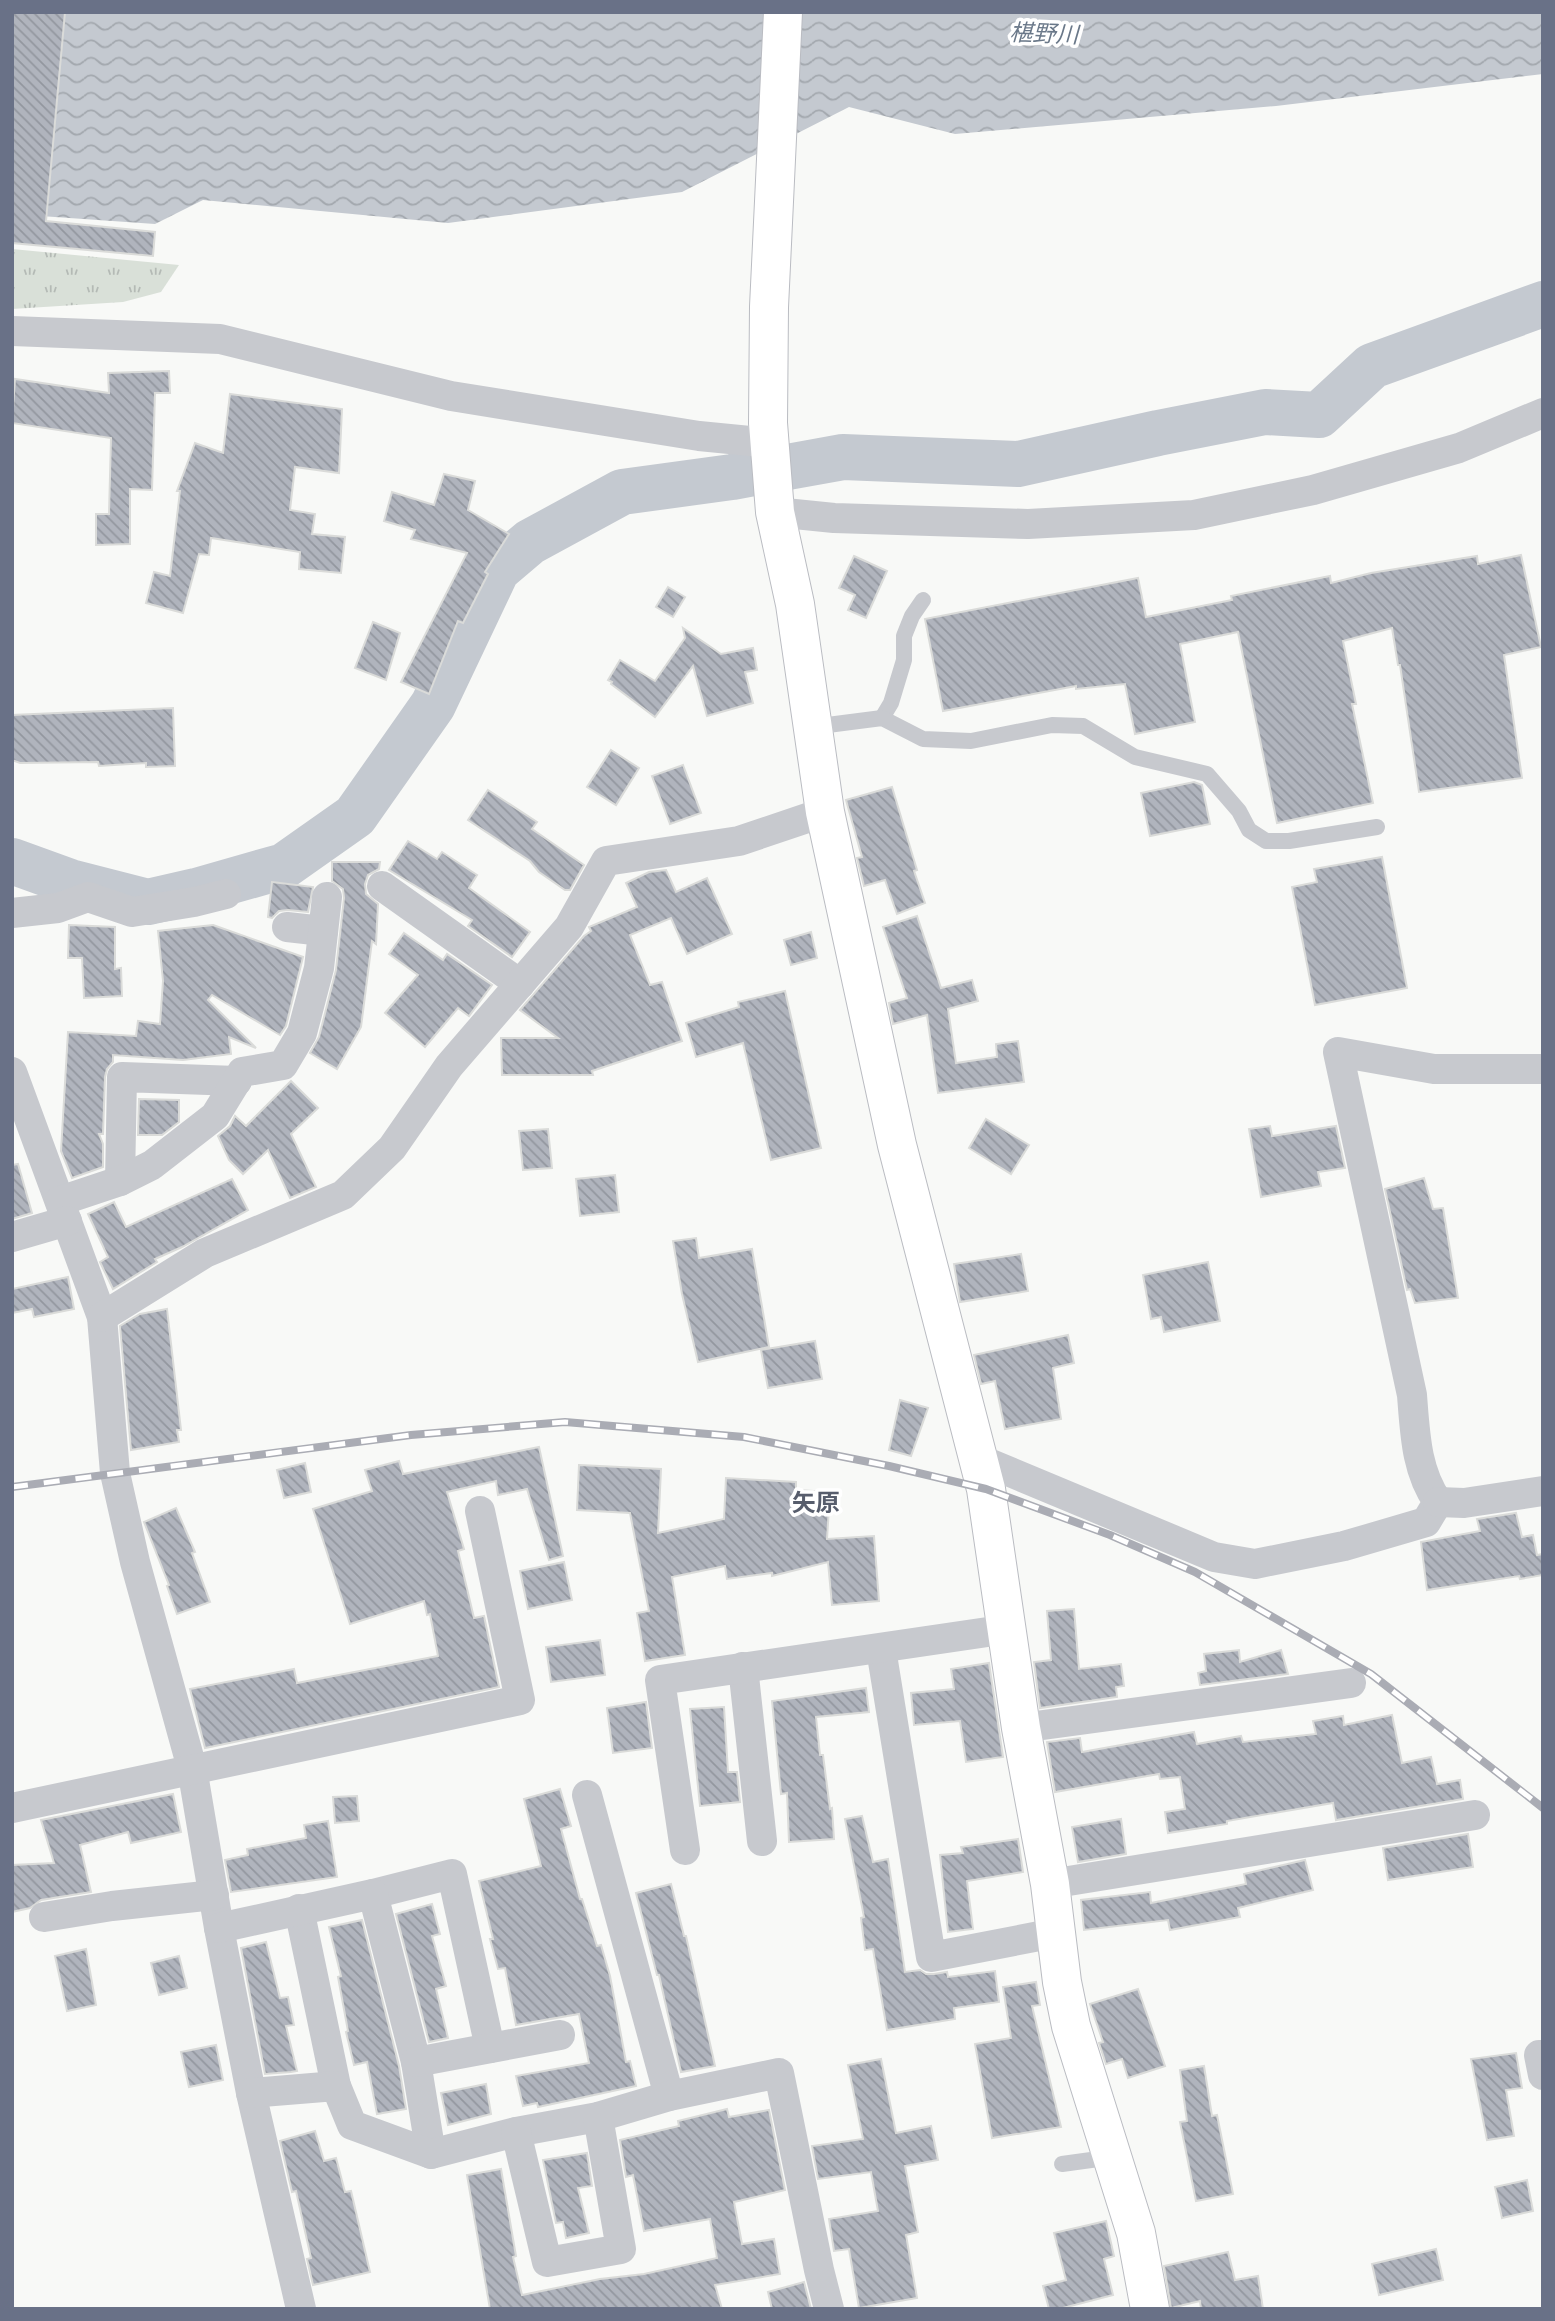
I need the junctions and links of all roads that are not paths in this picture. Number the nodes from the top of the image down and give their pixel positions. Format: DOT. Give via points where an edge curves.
graph roads {
  1 [pos="783,12"];
  2 [pos="12,331"];
  3 [pos="1543,413"];
  4 [pos="769,433"];
  5 [pos="775,512"];
  6 [pos="923,600"];
  7 [pos="882,718"];
  8 [pos="812,727"];
  9 [pos="825,812"];
  10 [pos="1377,827"];
  11 [pos="382,886"];
  12 [pos="226,894"];
  13 [pos="327,897"];
  14 [pos="12,913"];
  15 [pos="287,927"];
  16 [pos="323,931"];
  17 [pos="520,984"];
  18 [pos="1543,1069"];
  19 [pos="12,1072"];
  20 [pos="237,1081"];
  21 [pos="120,1181"];
  22 [pos="64,1211"];
  23 [pos="12,1237"];
  24 [pos="102,1317"];
  25 [pos="979,1459"];
  26 [pos="1543,1491"];
  27 [pos="1438,1502"];
  28 [pos="480,1511"];
  29 [pos="1008,1629"];
  30 [pos="881,1649"];
  31 [pos="743,1667"];
  32 [pos="1351,1683"];
  33 [pos="1021,1728"];
  34 [pos="192,1768"];
  35 [pos="587,1795"];
  36 [pos="12,1808"];
  37 [pos="1475,1815"];
  38 [pos="762,1841"];
  39 [pos="685,1850"];
  40 [pos="1050,1884"];
  41 [pos="373,1894"];
  42 [pos="214,1895"];
  43 [pos="299,1909"];
  44 [pos="44,1917"];
  45 [pos="219,1928"];
  46 [pos="1055,1933"];
  47 [pos="560,2035"];
  48 [pos="490,2048"];
  49 [pos="1543,2055"];
  50 [pos="416,2062"];
  51 [pos="1543,2076"];
  52 [pos="336,2086"];
  53 [pos="251,2093"];
  54 [pos="668,2096"];
  55 [pos="598,2117"];
  56 [pos="516,2132"];
  57 [pos="431,2154"];
  58 [pos="1113,2157"];
  59 [pos="1062,2164"];
  60 [pos="301,2309"];
  61 [pos="830,2309"];
  62 [pos="1150,2309"];
  1 -- 4 [label="street" via="769,307"];
  2 -- 4 [label="street" via="220,339 451,396 699,436"];
  3 -- 5 [label="street" via="1460,448 1313,490 1194,515 1028,524"];
  4 -- 5 [label="street"];
  5 -- 8 [label="street" via="795,604"];
  6 -- 7 [label="lane" via="904,636 904,660"];
  7 -- 8 [label="lane"];
  7 -- 10 [label="lane" via="923,739 971,741 1052,725 1083,726 1135,757 1207,774 1249,830 1266,841"];
  8 -- 9 [label="street"];
  9 -- 17 [label="street" via="739,841 606,861 569,927"];
  9 -- 25 [label="street" via="897,1145"];
  11 -- 17 [label="street"];
  12 -- 14 [label="street" via="132,912 88,897 58,908"];
  13 -- 16 [label="street"];
  15 -- 16 [label="street"];
  16 -- 20 [label="street" via="319,968 302,1033 283,1065 242,1072"];
  17 -- 24 [label="street" via="449,1066 392,1148 343,1195 205,1253"];
  18 -- 27 [label="street" via="1434,1069 1338,1052 1412,1395 1416,1446 1426,1486"];
  19 -- 22 [label="street"];
  20 -- 21 [label="street" via="215,1116 152,1165"];
  20 -- 21 [label="street" via="122,1077"];
  21 -- 22 [label="street"];
  22 -- 23 [label="street"];
  22 -- 24 [label="street"];
  24 -- 34 [label="street" via="115,1473"];
  25 -- 27 [label="street" via="1214,1557 1255,1564 1344,1546 1426,1522"];
  25 -- 29 [label="street"];
  26 -- 27 [label="street" via="1464,1503"];
  28 -- 34 [label="street" via="520,1700"];
  29 -- 30 [label="street"];
  29 -- 33 [label="street"];
  30 -- 31 [label="street"];
  30 -- 46 [label="street" via="931,1957"];
  31 -- 38 [label="street"];
  31 -- 39 [label="street" via="660,1680"];
  32 -- 33 [label="street"];
  33 -- 40 [label="street"];
  34 -- 36 [label="street"];
  34 -- 42 [label="street"];
  35 -- 54 [label="street"];
  37 -- 40 [label="street"];
  40 -- 46 [label="street"];
  41 -- 43 [label="street"];
  41 -- 48 [label="street" via="452,1874"];
  41 -- 50 [label="street"];
  42 -- 44 [label="street"];
  42 -- 45 [label="street"];
  43 -- 45 [label="street"];
  43 -- 52 [label="street"];
  45 -- 53 [label="street"];
  46 -- 58 [label="street" via="1071,2026"];
  47 -- 48 [label="street"];
  48 -- 50 [label="street"];
  49 -- 51 [label="street" via="1539,2055"];
  50 -- 57 [label="street"];
  52 -- 53 [label="street"];
  52 -- 57 [label="street" via="352,2125"];
  53 -- 60 [label="street"];
  54 -- 55 [label="street"];
  54 -- 61 [label="street" via="779,2073"];
  55 -- 56 [label="street"];
  55 -- 56 [label="street" via="621,2249 547,2262"];
  56 -- 57 [label="street"];
  58 -- 59 [label="lane"];
  58 -- 62 [label="street" via="1136,2233"];
}
